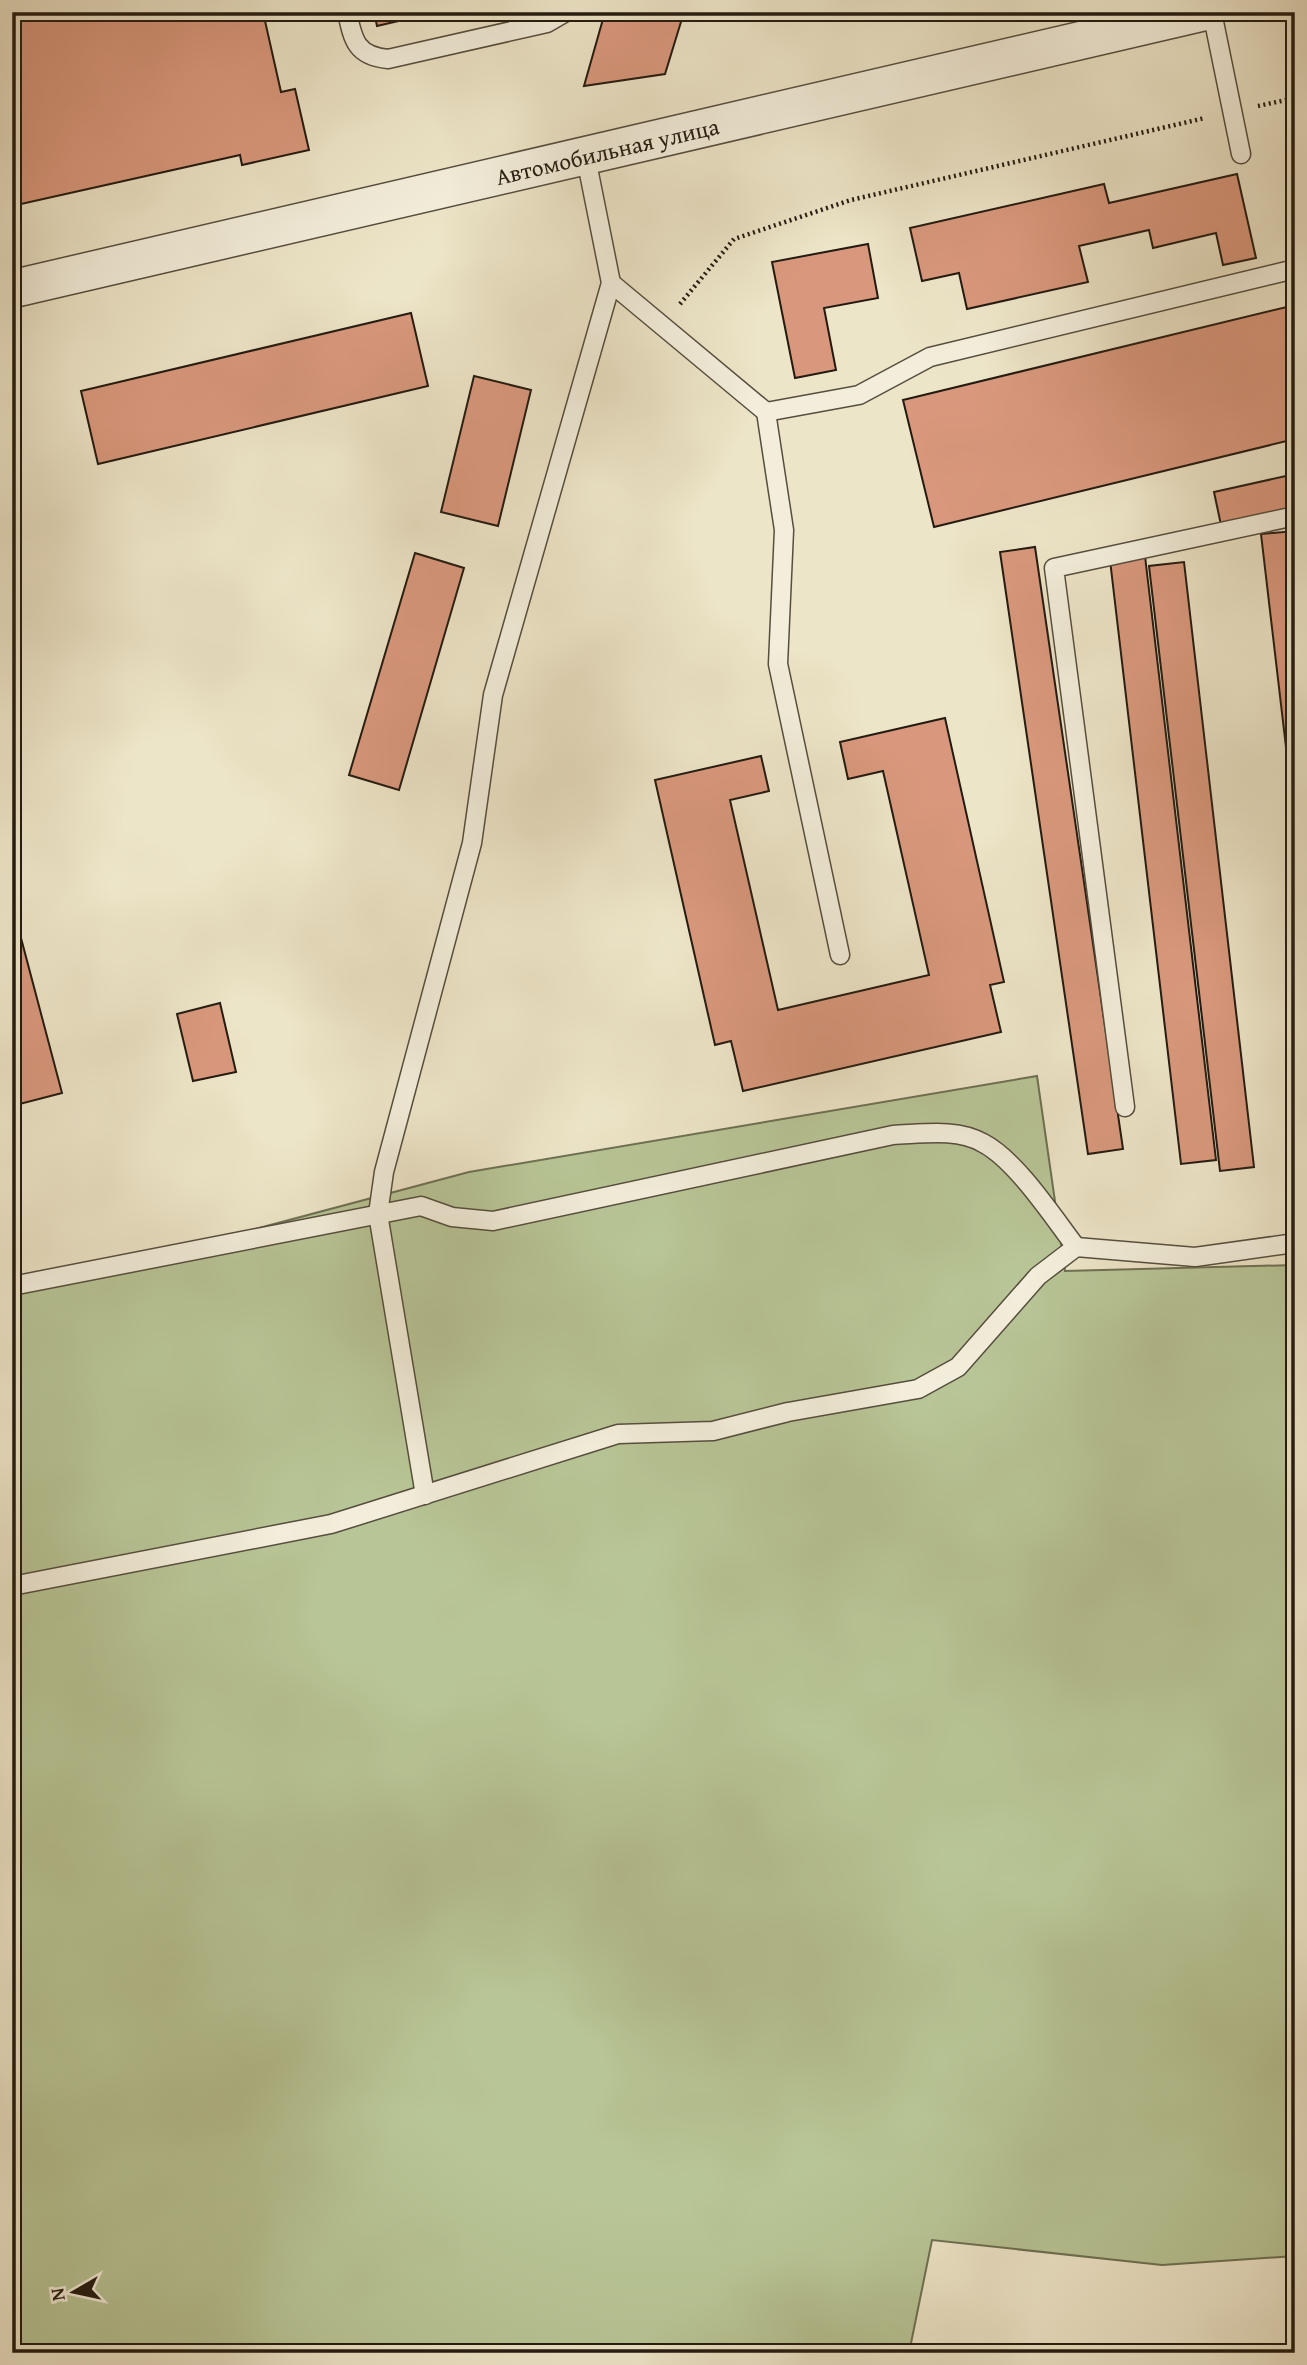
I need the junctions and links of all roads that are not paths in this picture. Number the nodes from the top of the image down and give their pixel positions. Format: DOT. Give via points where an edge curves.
graph roads {
  1 [pos="347,12"];
  2 [pos="566,12"];
  3 [pos="1203,12"];
  4 [pos="1212,12"];
  5 [pos="1241,154"];
  6 [pos="586,158"];
  7 [pos="1295,270"];
  8 [pos="611,284"];
  9 [pos="12,289"];
  10 [pos="766,412"];
  11 [pos="1295,516"];
  12 [pos="840,955"];
  13 [pos="1125,1107"];
  14 [pos="378,1214"];
  15 [pos="1295,1243"];
  16 [pos="1076,1247"];
  17 [pos="12,1286"];
  18 [pos="425,1494"];
  19 [pos="12,1586"];
  1 -- 2 [label="lane" via="359,49 388,59 547,23"];
  3 -- 6 [label="street, Автомобильная улица"];
  4 -- 5 [label="lane"];
  6 -- 8 [label="lane"];
  6 -- 9 [label="street, Автомобильная улица"];
  7 -- 10 [label="lane" via="930,357 859,396"];
  8 -- 10 [label="lane"];
  8 -- 14 [label="lane" via="493,695 472,843 384,1172"];
  10 -- 12 [label="lane" via="784,530 778,664"];
  11 -- 13 [label="lane" via="1054,568"];
  14 -- 16 [label="lane" via="421,1206 452,1217 493,1221 893,1135 948,1133 983,1143 1024,1179"];
  14 -- 17 [label="lane"];
  14 -- 18 [label="lane"];
  15 -- 16 [label="lane" via="1195,1257"];
  16 -- 18 [label="lane" via="1038,1276 958,1367 918,1389 788,1412 713,1431 618,1434"];
  18 -- 19 [label="lane" via="331,1524"];
}
